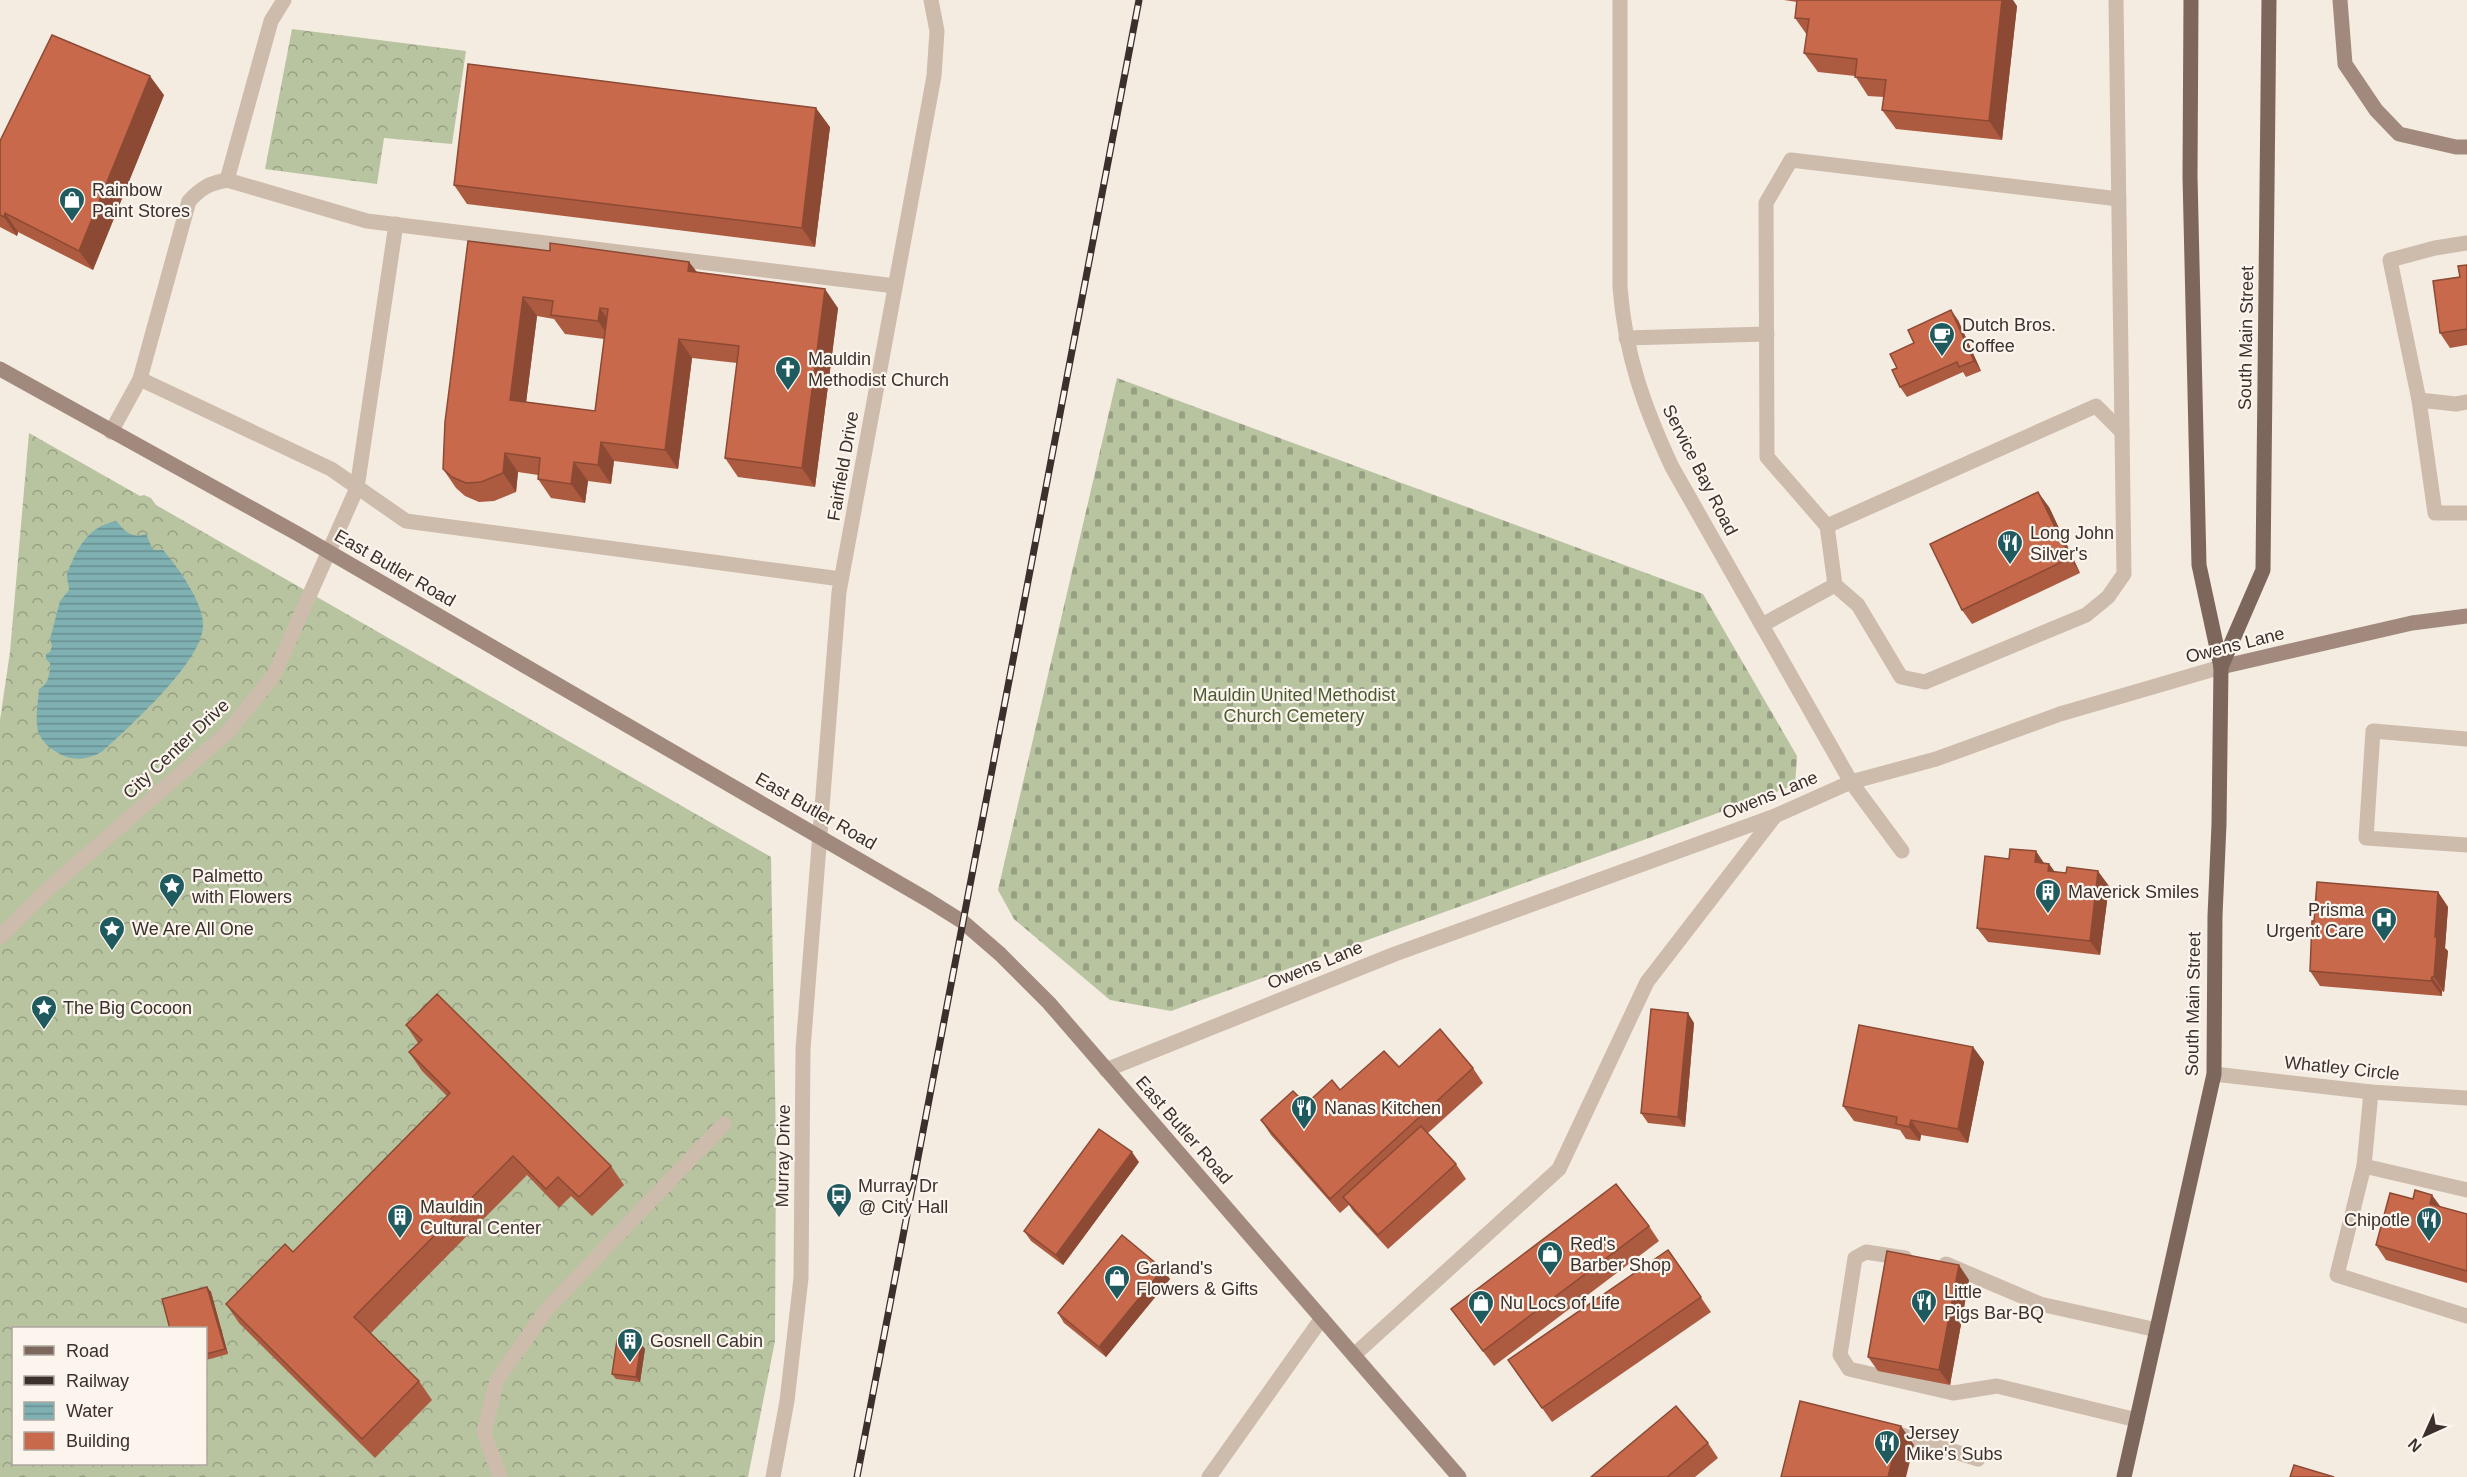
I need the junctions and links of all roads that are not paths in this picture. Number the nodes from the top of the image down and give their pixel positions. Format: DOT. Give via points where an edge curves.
graph roads {
  1 [pos="284,0"];
  2 [pos="931,0"];
  3 [pos="1620,0"];
  4 [pos="2116,0"];
  5 [pos="2191,0"];
  6 [pos="2269,0"];
  7 [pos="2340,0"];
  8 [pos="2467,147"];
  9 [pos="227,180"];
  10 [pos="2118,199"];
  11 [pos="396,224"];
  12 [pos="2467,243"];
  13 [pos="896,286"];
  14 [pos="1767,334"];
  15 [pos="1626,338"];
  16 [pos="1,373"];
  17 [pos="140,380"];
  18 [pos="2419,400"];
  19 [pos="2467,402"];
  20 [pos="111,432"];
  21 [pos="2122,432"];
  22 [pos="357,488"];
  23 [pos="2467,513"];
  24 [pos="1827,526"];
  25 [pos="329,552"];
  26 [pos="842,579"];
  27 [pos="1835,585"];
  28 [pos="2467,616"];
  29 [pos="1762,625"];
  30 [pos="2221,667"];
  31 [pos="2467,739"];
  32 [pos="1851,782"];
  33 [pos="1775,816"];
  34 [pos="820,835"];
  35 [pos="2467,845"];
  36 [pos="1902,852"];
  37 [pos="0,938"];
  38 [pos="1107,1070"];
  39 [pos="2214,1074"];
  40 [pos="2371,1092"];
  41 [pos="2467,1098"];
  42 [pos="724,1124"];
  43 [pos="2364,1166"];
  44 [pos="2467,1190"];
  45 [pos="2467,1316"];
  46 [pos="1322,1318"];
  47 [pos="2157,1330"];
  48 [pos="1354,1355"];
  49 [pos="2137,1420"];
  50 [pos="1869,1425"];
  51 [pos="1978,1459"];
  52 [pos="500,1477"];
  53 [pos="773,1477"];
  54 [pos="1209,1477"];
  55 [pos="1459,1477"];
  56 [pos="2124,1477"];
  1 -- 9 [label="street" via="272,21"];
  2 -- 13 [label="street, Fairfield Drive" via="937,31 934,76"];
  3 -- 15 [label="street, Service Bay Road" via="1620,287"];
  4 -- 10 [label="street"];
  5 -- 30 [label="main road, South Main Street" via="2190,176 2199,565"];
  6 -- 30 [label="main road, South Main Street" via="2263,570"];
  7 -- 8 [label="main road" via="2345,64 2376,110 2399,134"];
  9 -- 11 [label="street" via="367,221"];
  9 -- 17 [label="street" via="211,183 189,201"];
  10 -- 14 [label="street" via="1791,160 1766,203"];
  10 -- 21 [label="street"];
  11 -- 13 [label="street"];
  11 -- 22 [label="street, City Center Drive"];
  12 -- 18 [label="street" via="2390,260"];
  13 -- 26 [label="street, Fairfield Drive"];
  14 -- 15 [label="street"];
  14 -- 24 [label="street" via="1767,457"];
  15 -- 29 [label="street, Service Bay Road" via="1649,418 1672,467"];
  16 -- 20 [label="main road, East Butler Road"];
  17 -- 20 [label="street"];
  17 -- 22 [label="street" via="331,469"];
  18 -- 19 [label="street"];
  18 -- 23 [label="street" via="2435,513"];
  20 -- 25 [label="main road, East Butler Road"];
  21 -- 24 [label="street" via="2096,406"];
  21 -- 27 [label="street" via="2124,574 2108,597 2086,615 1925,682 1901,677 1858,605"];
  22 -- 25 [label="street, City Center Drive"];
  22 -- 26 [label="street" via="406,521"];
  24 -- 27 [label="street"];
  25 -- 34 [label="main road, East Butler Road"];
  25 -- 37 [label="street, City Center Drive" via="274,675 228,732 46,891"];
  26 -- 34 [label="street, Fairfield Drive"];
  27 -- 29 [label="street"];
  28 -- 30 [label="main road, Owens Lane" via="2412,623"];
  29 -- 32 [label="street, Service Bay Road"];
  30 -- 32 [label="street, Owens Lane" via="2060,714 1936,759"];
  30 -- 39 [label="main road, South Main Street"];
  31 -- 35 [label="street" via="2373,731 2366,838"];
  32 -- 33 [label="street, Owens Lane"];
  32 -- 36 [label="street, Service Bay Road"];
  33 -- 38 [label="street, Owens Lane" via="1395,954"];
  33 -- 48 [label="street" via="1647,982 1559,1169"];
  34 -- 38 [label="main road, East Butler Road" via="963,922 1049,1003"];
  34 -- 53 [label="street, Murray Drive" via="803,1048 801,1278 787,1401"];
  38 -- 46 [label="main road, East Butler Road"];
  39 -- 40 [label="street, Whatley Circle"];
  39 -- 47 [label="main road, South Main Street"];
  40 -- 41 [label="street, Whatley Circle"];
  40 -- 43 [label="street"];
  42 -- 52 [label="street" via="547,1309 497,1380 484,1432"];
  43 -- 44 [label="street"];
  43 -- 45 [label="street" via="2337,1275"];
  46 -- 48 [label="main road, East Butler Road"];
  46 -- 54 [label="street"];
  47 -- 49 [label="main road, South Main Street"];
  47 -- 49 [label="street" via="2040,1304 1947,1264 1866,1252 1855,1258 1840,1355 1849,1369 1953,1393 1997,1386"];
  48 -- 55 [label="main road, East Butler Road"];
  49 -- 56 [label="main road, South Main Street"];
  50 -- 51 [label="street"];
}
